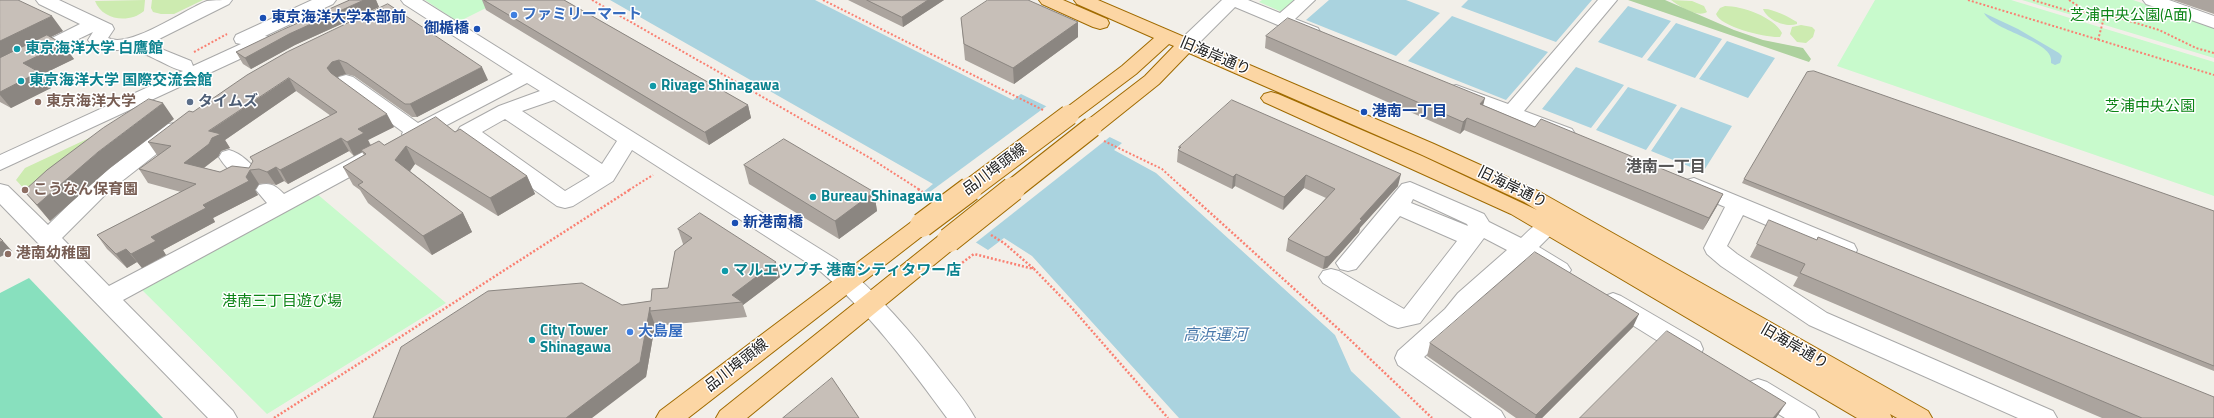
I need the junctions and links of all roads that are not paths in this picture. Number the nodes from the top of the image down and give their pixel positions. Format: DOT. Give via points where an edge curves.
graph roads {
  1 [pos="45,0"];
  2 [pos="223,0"];
  3 [pos="411,0"];
  4 [pos="1048,0"];
  5 [pos="1083,0"];
  6 [pos="1232,0"];
  7 [pos="1306,0"];
  8 [pos="1608,0"];
  9 [pos="2152,0"];
  10 [pos="85,1"];
  11 [pos="336,2"];
  12 [pos="67,10"];
  13 [pos="391,10"];
  14 [pos="1282,20"];
  15 [pos="2214,22"];
  16 [pos="95,24"];
  17 [pos="1332,40"];
  18 [pos="134,44"];
  19 [pos="1171,46"];
  20 [pos="180,64"];
  21 [pos="0,71"];
  22 [pos="527,75"];
  23 [pos="346,81"];
  24 [pos="1439,84"];
  25 [pos="555,93"];
  26 [pos="506,110"];
  27 [pos="1512,112"];
  28 [pos="193,117"];
  29 [pos="417,132"];
  30 [pos="628,139"];
  31 [pos="1586,142"];
  32 [pos="0,150"];
  33 [pos="229,157"];
  34 [pos="0,163"];
  35 [pos="249,175"];
  36 [pos="605,176"];
  37 [pos="1674,178"];
  38 [pos="0,191"];
  39 [pos="1737,205"];
  40 [pos="1549,226"];
  41 [pos="1476,233"];
  42 [pos="48,238"];
  43 [pos="1524,249"];
  44 [pos="1862,256"];
  45 [pos="848,280"];
  46 [pos="107,298"];
  47 [pos="871,302"];
  48 [pos="1712,362"];
  49 [pos="1739,378"];
  50 [pos="224,418"];
  51 [pos="668,418"];
  52 [pos="729,418"];
  53 [pos="962,418"];
  54 [pos="1492,418"];
  55 [pos="1806,418"];
  56 [pos="1879,418"];
  57 [pos="1919,418"];
  58 [pos="2044,418"];
  1 -- 12 [label="street"];
  2 -- 18 [label="street"];
  3 -- 13 [label="street"];
  3 -- 22 [label="street"];
  4 -- 19 [label="main road, 旧海岸通り"];
  5 -- 19 [label="main road, 旧海岸通り"];
  6 -- 14 [label="street"];
  6 -- 19 [label="street"];
  7 -- 14 [label="street"];
  8 -- 27 [label="street"];
  9 -- 15 [label="street"];
  10 -- 12 [label="street"];
  11 -- 20 [label="street"];
  11 -- 34 [label="street"];
  12 -- 16 [label="street"];
  14 -- 17 [label="street"];
  16 -- 18 [label="street" via="105,29 97,40 109,46"];
  16 -- 21 [label="street"];
  18 -- 20 [label="street"];
  19 -- 40 [label="main road, 旧海岸通り"];
  19 -- 45 [label="main road, 品川埠頭線, bridge" via="1130,70"];
  19 -- 47 [label="main road, 品川埠頭線, bridge" via="1152,80"];
  19 -- 57 [label="main road, 旧海岸通り" via="1532,197"];
  20 -- 32 [label="street"];
  22 -- 25 [label="street"];
  22 -- 29 [label="street"];
  23 -- 29 [label="street"];
  24 -- 27 [label="street"];
  25 -- 26 [label="street"];
  25 -- 30 [label="street"];
  26 -- 36 [label="street"];
  26 -- 36 [label="street" via="467,132 565,201"];
  27 -- 31 [label="street"];
  28 -- 42 [label="street" via="100,187"];
  29 -- 46 [label="street" via="274,197"];
  30 -- 36 [label="street"];
  30 -- 45 [label="street"];
  33 -- 35 [label="street"];
  37 -- 39 [label="street"];
  38 -- 42 [label="street"];
  39 -- 44 [label="street"];
  39 -- 58 [label="street" via="1715,248 1729,260 1818,319"];
  40 -- 43 [label="street"];
  40 -- 56 [label="main road, 旧海岸通り"];
  41 -- 41 [label="street" via="1396,205 1340,270 1398,319 1411,316"];
  41 -- 43 [label="street"];
  42 -- 46 [label="street"];
  43 -- 48 [label="street"];
  43 -- 54 [label="street" via="1466,299 1454,315 1407,358"];
  45 -- 47 [label="street"];
  45 -- 51 [label="main road, 品川埠頭線"];
  46 -- 50 [label="street"];
  47 -- 52 [label="main road, 品川埠頭線"];
  47 -- 53 [label="street" via="893,326"];
  49 -- 55 [label="street"];
}
